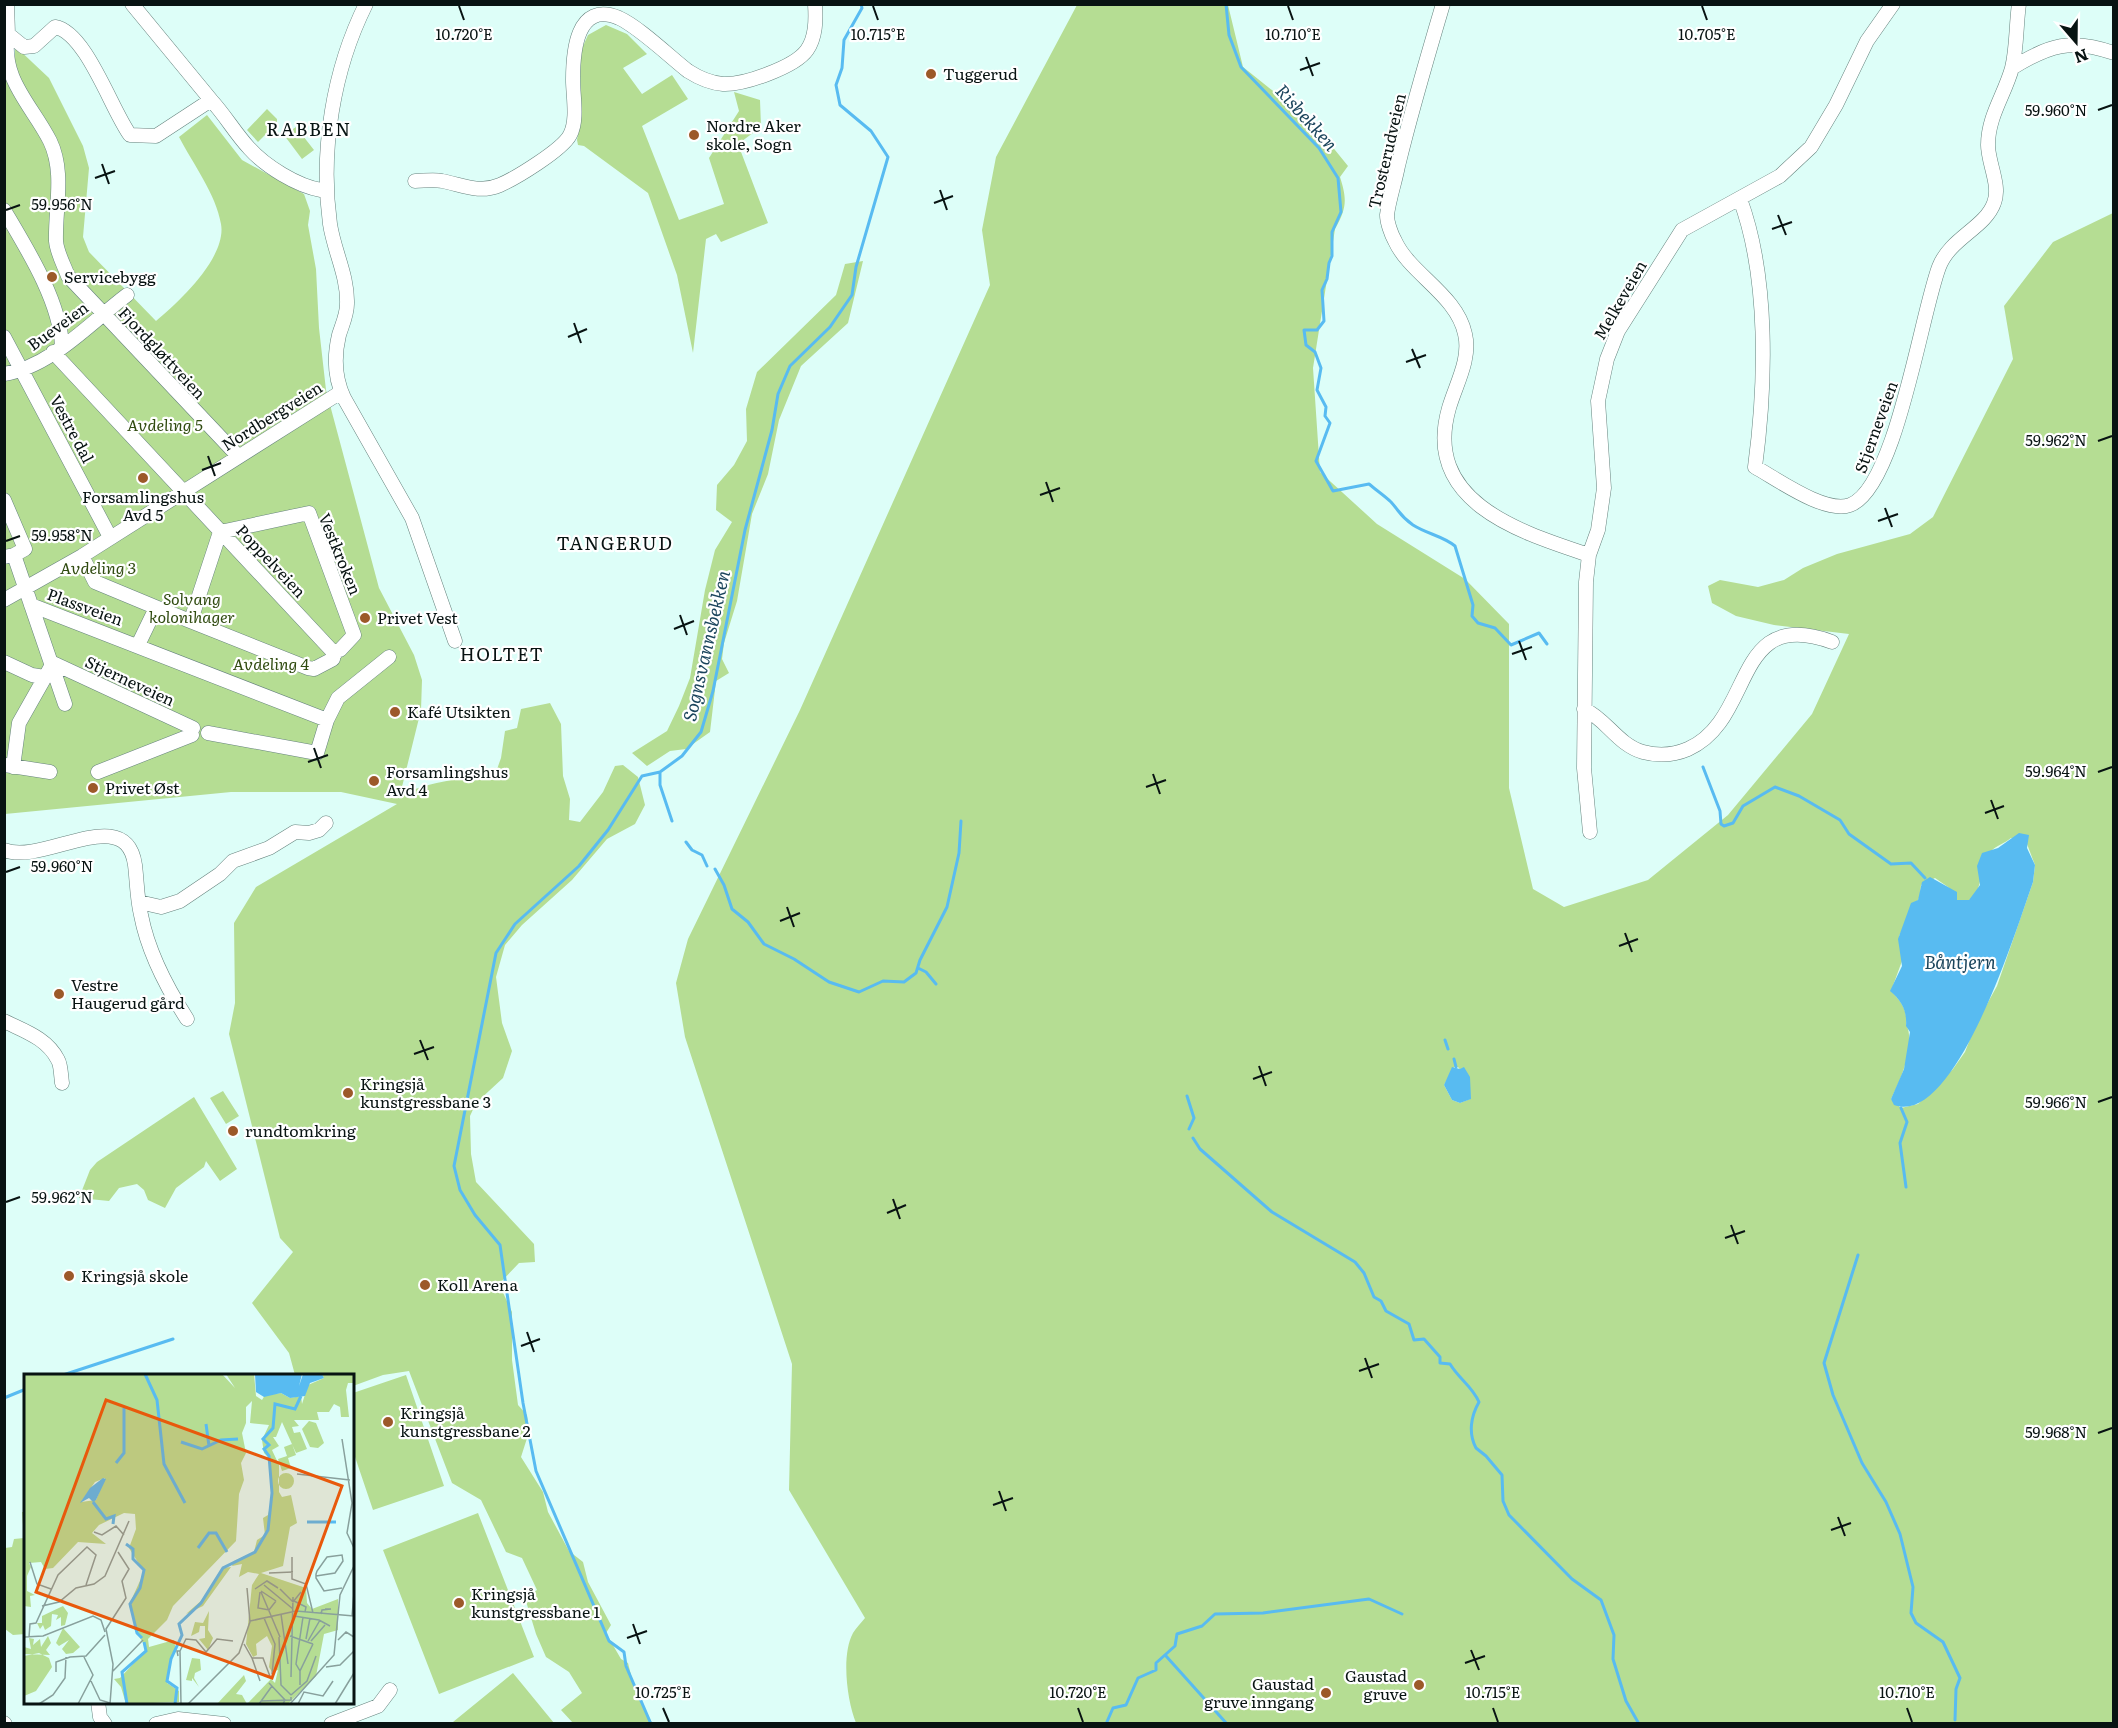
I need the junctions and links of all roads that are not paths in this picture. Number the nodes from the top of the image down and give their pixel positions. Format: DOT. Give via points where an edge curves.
graph roads {
  1 [pos="7,4"];
  2 [pos="132,4"];
  3 [pos="366,4"];
  4 [pos="815,4"];
  5 [pos="1443,4"];
  6 [pos="1893,4"];
  7 [pos="2019,4"];
  8 [pos="9,34"];
  9 [pos="2114,53"];
  10 [pos="2012,68"];
  11 [pos="211,100"];
  12 [pos="415,181"];
  13 [pos="321,190"];
  14 [pos="1740,199"];
  15 [pos="4,210"];
  16 [pos="127,295"];
  17 [pos="103,313"];
  18 [pos="4,337"];
  19 [pos="58,349"];
  20 [pos="22,371"];
  21 [pos="4,374"];
  22 [pos="341,392"];
  23 [pos="238,456"];
  24 [pos="182,491"];
  25 [pos="4,500"];
  26 [pos="220,532"];
  27 [pos="110,537"];
  28 [pos="1589,555"];
  29 [pos="9,556"];
  30 [pos="82,556"];
  31 [pos="26,588"];
  32 [pos="4,600"];
  33 [pos="32,605"];
  34 [pos="160,609"];
  35 [pos="192,620"];
  36 [pos="455,641"];
  37 [pos="1832,642"];
  38 [pos="138,645"];
  39 [pos="336,654"];
  40 [pos="389,657"];
  41 [pos="4,662"];
  42 [pos="53,663"];
  43 [pos="44,677"];
  44 [pos="64,704"];
  45 [pos="1584,709"];
  46 [pos="327,720"];
  47 [pos="193,732"];
  48 [pos="9,766"];
  49 [pos="50,772"];
  50 [pos="98,772"];
  51 [pos="326,823"];
  52 [pos="1590,832"];
  53 [pos="4,850"];
  54 [pos="139,902"];
  55 [pos="187,1020"];
  56 [pos="4,1022"];
  57 [pos="62,1083"];
  58 [pos="390,1690"];
  59 [pos="98,1704"];
  60 [pos="105,1724"];
  61 [pos="156,1724"];
  62 [pos="224,1724"];
  63 [pos="330,1724"];
  1 -- 8 [label="street, Fjordgløttveien"];
  2 -- 11 [label="street"];
  3 -- 22 [label="street" via="344,57 333,106 328,201 348,306 337,347"];
  4 -- 12 [label="street" via="811,42 795,62 724,84 699,78 620,18 598,16 583,27 576,39 570,135 552,152 500,185 477,190 440,180"];
  5 -- 28 [label="street, Trosterudveien" via="1410,115 1387,217 1395,242 1448,302 1462,322 1466,336 1465,362 1444,434 1445,455 1456,481 1484,511 1529,535"];
  6 -- 14 [label="street, Melkeveien" via="1867,42 1811,147 1780,176"];
  7 -- 10 [label="street, Stjerneveien"];
  8 -- 11 [label="street" via="29,48 55,27 68,34 94,65 130,135 156,136"];
  8 -- 17 [label="street, Fjordgløttveien" via="5,46 6,77 49,140 56,158 56,244 72,282"];
  9 -- 10 [label="street" via="2065,44 2043,50"];
  10 -- 14 [label="street, Stjerneveien" via="1996,102 1988,142 1995,201 1989,214 1949,249 1939,267 1915,367 1880,469 1865,495 1850,505 1830,506 1755,467 1762,409 1758,288 1753,235"];
  11 -- 13 [label="street" via="249,149 302,183"];
  14 -- 28 [label="street, Melkeveien" via="1682,230 1618,331 1598,401 1604,488 1599,530"];
  15 -- 19 [label="street" via="31,256 61,326"];
  16 -- 17 [label="street, Bueveien"];
  17 -- 19 [label="street, Bueveien"];
  17 -- 23 [label="street, Fjordgløttveien"];
  18 -- 20 [label="street, Vestre dal"];
  19 -- 20 [label="street, Bueveien"];
  19 -- 24 [label="street, Poppelveien"];
  20 -- 21 [label="street, Bueveien"];
  20 -- 27 [label="street, Vestre dal"];
  22 -- 23 [label="street, Nordbergveien"];
  22 -- 36 [label="street" via="412,518"];
  23 -- 24 [label="street, Nordbergveien"];
  24 -- 26 [label="street, Poppelveien"];
  24 -- 27 [label="street, Nordbergveien"];
  25 -- 29 [label="street" via="25,549"];
  26 -- 35 [label="street"];
  26 -- 39 [label="street, Poppelveien"];
  26 -- 39 [label="street, Vestkroken" via="309,513 354,635"];
  27 -- 30 [label="street, Nordbergveien"];
  28 -- 45 [label="street, Melkeveien"];
  29 -- 31 [label="street"];
  30 -- 31 [label="street, Nordbergveien"];
  30 -- 34 [label="street" via="95,582"];
  31 -- 32 [label="street, Nordbergveien"];
  31 -- 33 [label="street"];
  33 -- 38 [label="street, Plassveien"];
  33 -- 42 [label="street"];
  34 -- 35 [label="street"];
  34 -- 38 [label="street" via="154,612"];
  35 -- 39 [label="street" via="308,668 314,669"];
  37 -- 45 [label="street" via="1801,634 1764,645 1751,660 1730,710 1714,732 1677,753 1652,754 1633,748"];
  38 -- 46 [label="street, Plassveien"];
  40 -- 46 [label="street" via="338,698"];
  41 -- 43 [label="street"];
  42 -- 43 [label="street"];
  42 -- 44 [label="street"];
  42 -- 47 [label="street, Stjerneveien"];
  43 -- 48 [label="street" via="19,723"];
  45 -- 52 [label="street, Melkeveien" via="1585,796"];
  46 -- 47 [label="street" via="317,753 208,733 202,740"];
  47 -- 50 [label="street"];
  48 -- 49 [label="street"];
  51 -- 54 [label="street" via="319,830 295,832 269,848 233,861 180,901 161,907"];
  53 -- 54 [label="street" via="26,854 102,835 117,836 127,842 134,854"];
  54 -- 55 [label="street" via="156,962"];
  56 -- 57 [label="street" via="31,1032 50,1050 59,1060"];
  58 -- 63 [label="street" via="378,1706"];
  59 -- 60 [label="street"];
  61 -- 62 [label="street" via="178,1719"];
}
